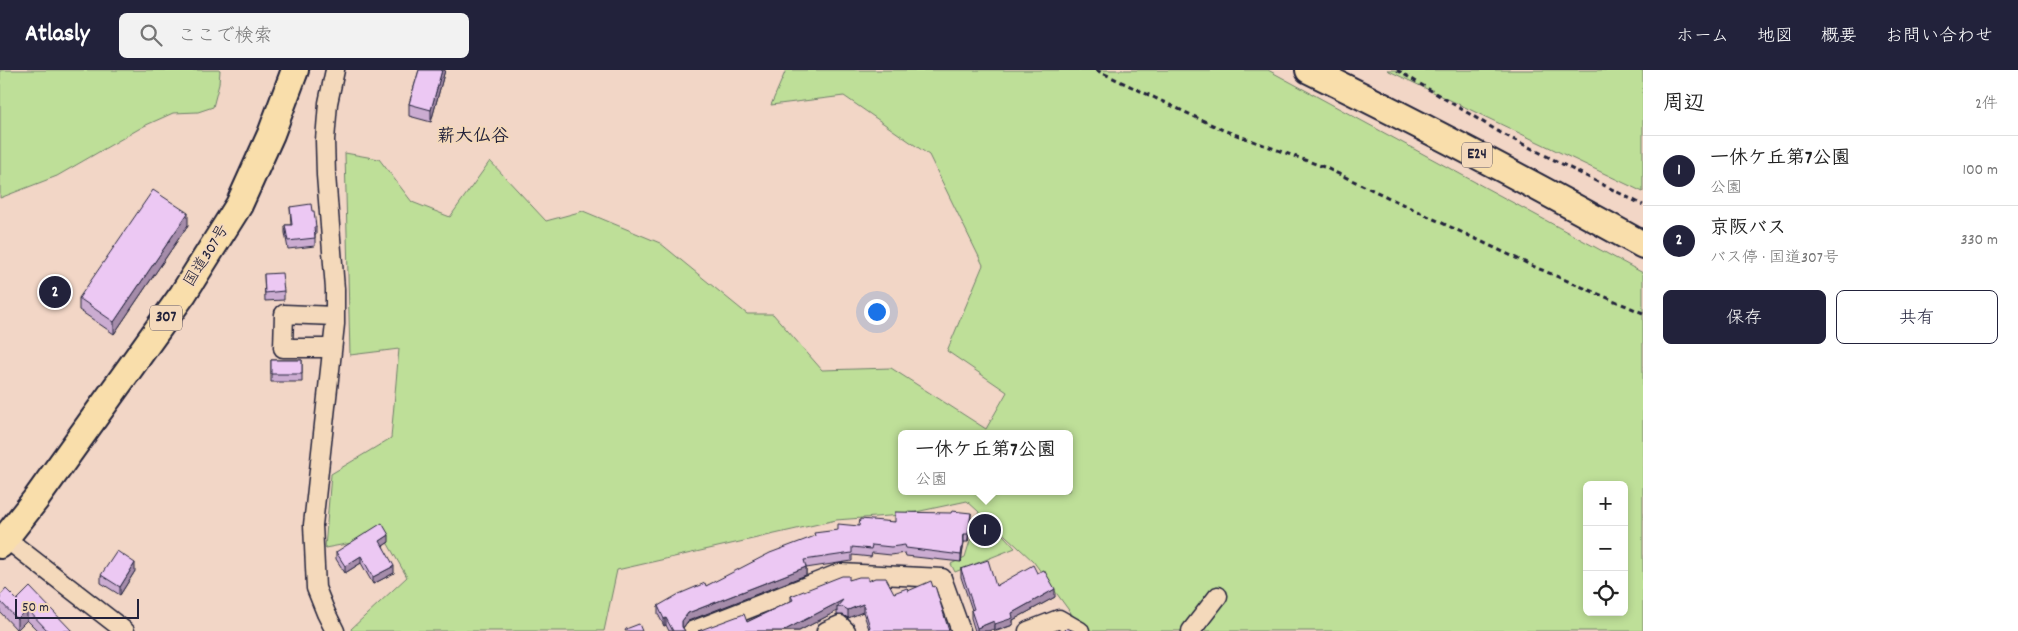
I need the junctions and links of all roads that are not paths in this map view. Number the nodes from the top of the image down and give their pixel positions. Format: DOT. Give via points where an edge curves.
graph roads {
  1 [pos="295,70"];
  2 [pos="335,70"];
  3 [pos="1309,70"];
  4 [pos="1331,70"];
  5 [pos="1643,233"];
  6 [pos="1643,245"];
  7 [pos="335,316"];
  8 [pos="332,348"];
  9 [pos="2,539"];
  10 [pos="1218,596"];
  11 [pos="125,631"];
  12 [pos="335,631"];
  13 [pos="692,631"];
  14 [pos="826,631"];
  15 [pos="846,631"];
  16 [pos="961,631"];
  17 [pos="1028,631"];
  18 [pos="1080,631"];
  19 [pos="1191,631"];
  1 -- 9 [label="highway, 国道307号 / 307" via="271,134 234,213 183,294 36,499"];
  2 -- 7 [label="street" via="325,140"];
  3 -- 6 [label="highway, E24" via="1514,174"];
  4 -- 5 [label="highway, E24" via="1544,178"];
  7 -- 8 [label="street"];
  7 -- 8 [label="street" via="284,314 283,348"];
  8 -- 12 [label="street" via="313,525 316,588"];
  9 -- 11 [label="street"];
  10 -- 19 [label="street"];
  13 -- 16 [label="street" via="840,573 942,578"];
  14 -- 15 [label="street" via="840,625"];
  17 -- 18 [label="street" via="1059,619"];
}
